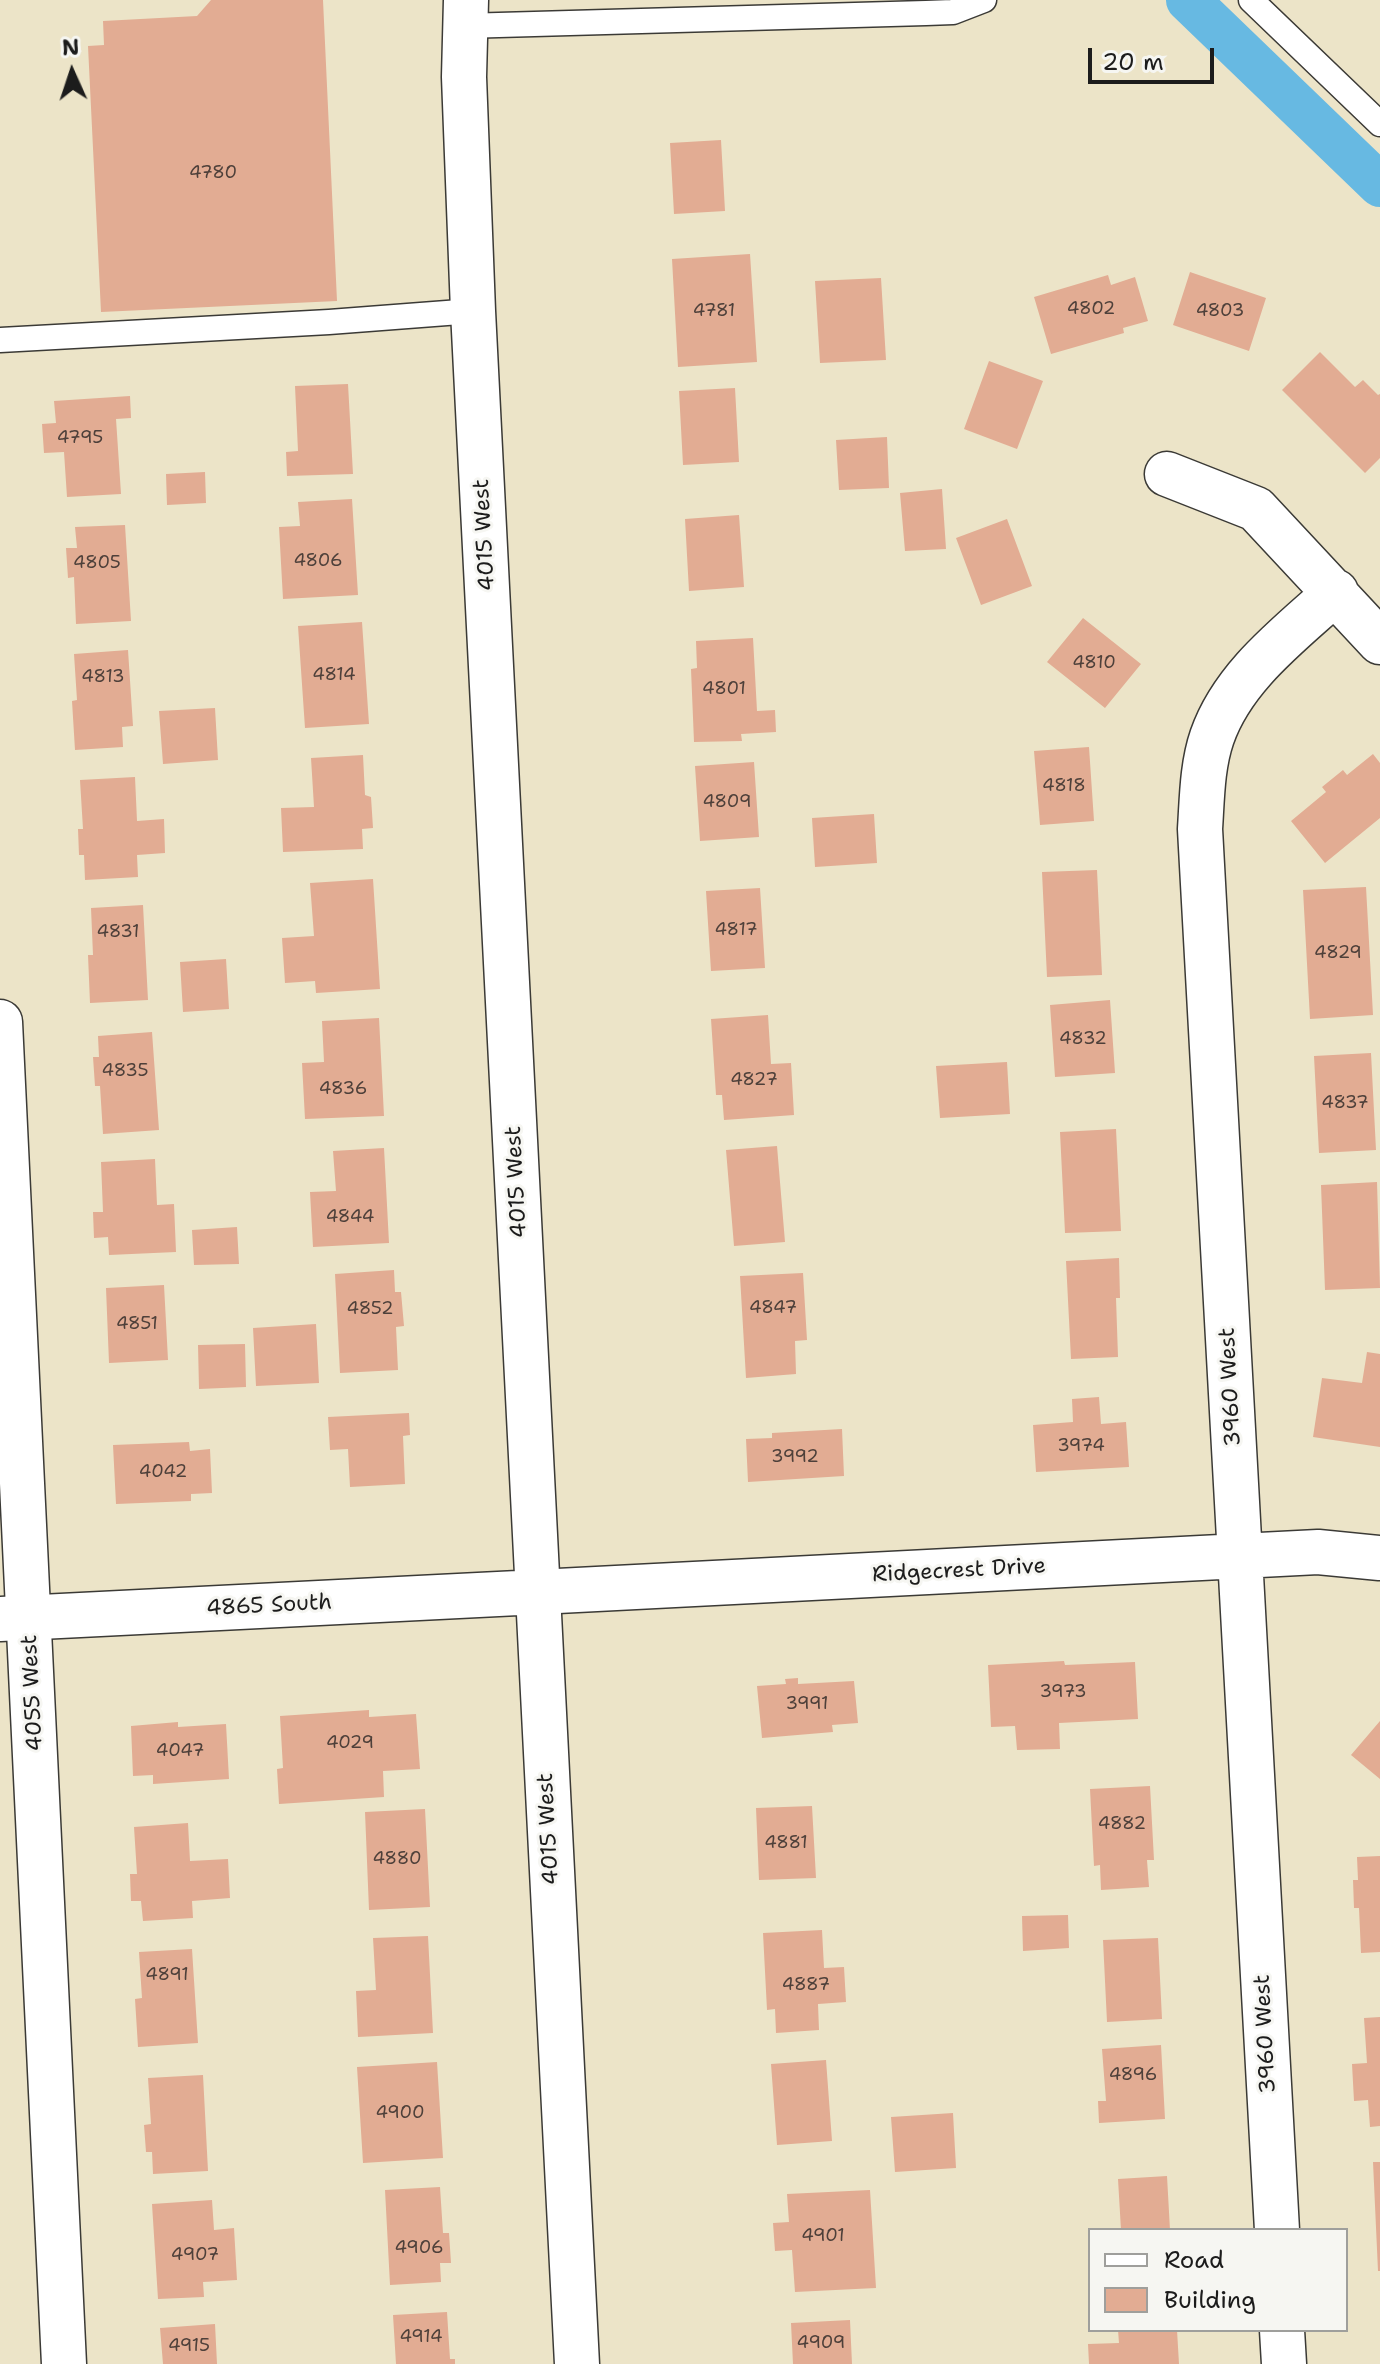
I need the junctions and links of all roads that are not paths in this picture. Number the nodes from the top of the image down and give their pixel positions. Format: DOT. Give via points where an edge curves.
graph roads {
  1 [pos="984,0"];
  2 [pos="1251,0"];
  3 [pos="927,7"];
  4 [pos="464,13"];
  5 [pos="1380,124"];
  6 [pos="473,311"];
  7 [pos="0,340"];
  8 [pos="1167,474"];
  9 [pos="1336,592"];
  10 [pos="1380,642"];
  11 [pos="0,1022"];
  12 [pos="1,1077"];
  13 [pos="1240,1558"];
  14 [pos="1380,1558"];
  15 [pos="538,1592"];
  16 [pos="15,1618"];
  17 [pos="1277,2228"];
  18 [pos="1282,2332"];
  19 [pos="64,2364"];
  20 [pos="577,2364"];
  21 [pos="1284,2364"];
  1 -- 3 [label="lane" via="953,12"];
  2 -- 5 [label="lane"];
  3 -- 4 [label="lane"];
  4 -- 6 [label="street, 4015 West"];
  6 -- 7 [label="lane"];
  6 -- 15 [label="street, 4015 West"];
  8 -- 9 [label="street" via="1256,509"];
  9 -- 10 [label="street"];
  9 -- 13 [label="street, 3960 West" via="1261,660 1233,696 1212,736 1202,781 1200,829"];
  11 -- 12 [label="street, 4055 West"];
  12 -- 16 [label="street, 4055 West"];
  13 -- 14 [label="street, Ridgecrest Drive" via="1318,1552"];
  13 -- 15 [label="street, Ridgecrest Drive"];
  13 -- 17 [label="street, 3960 West"];
  15 -- 16 [label="street, 4865 South"];
  15 -- 20 [label="street, 4015 West"];
  16 -- 19 [label="street, 4055 West"];
  18 -- 21 [label="street"];
}
